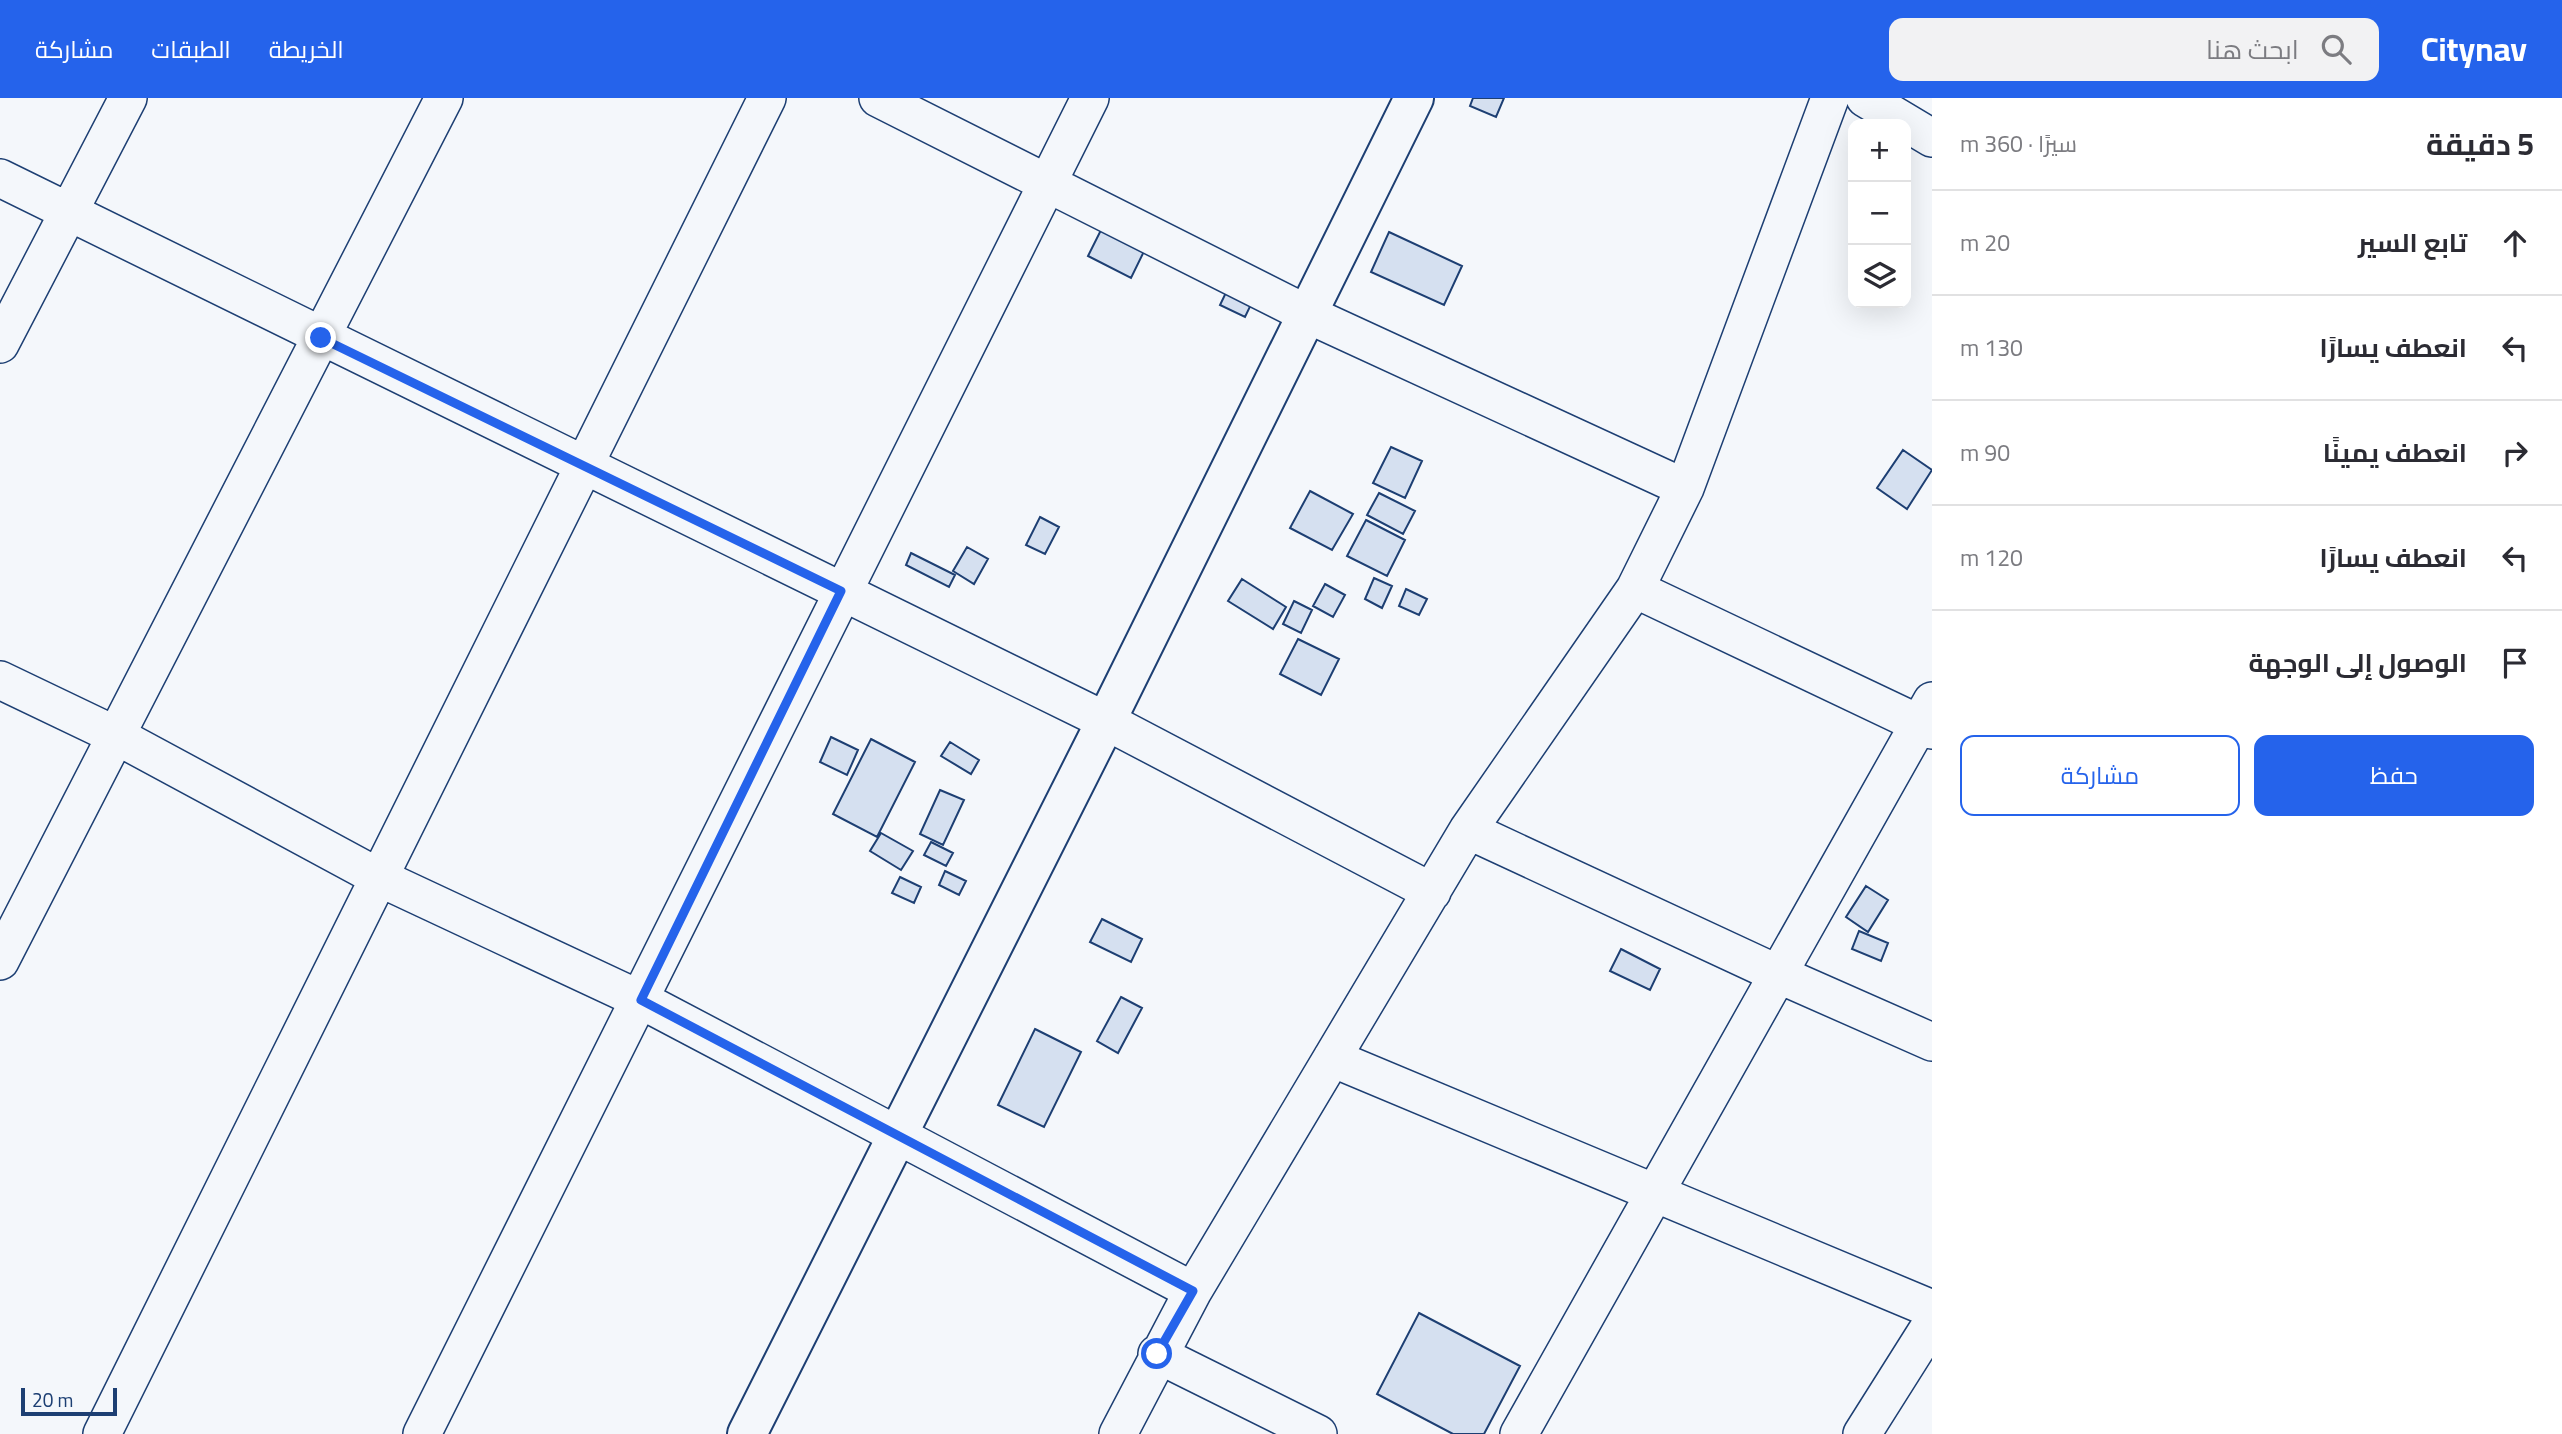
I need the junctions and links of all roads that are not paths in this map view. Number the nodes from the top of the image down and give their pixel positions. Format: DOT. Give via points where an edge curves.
graph roads {
  1 [pos="128,98"];
  2 [pos="444,98"];
  3 [pos="767,98"];
  4 [pos="878,98"];
  5 [pos="1090,98"];
  6 [pos="1414,98"];
  7 [pos="1830,98"];
  8 [pos="1865,98"];
  9 [pos="1932,138"];
  10 [pos="0,178"];
  11 [pos="1048,184"];
  12 [pos="69,211"];
  13 [pos="1307,314"];
  14 [pos="321,338"];
  15 [pos="0,344"];
  16 [pos="586,464"];
  17 [pos="1685,488"];
  18 [pos="1635,589"];
  19 [pos="841,591"];
  20 [pos="0,680"];
  21 [pos="1928,718"];
  22 [pos="1106,721"];
  23 [pos="117,736"];
  24 [pos="1468,830"];
  25 [pos="378,877"];
  26 [pos="1432,892"];
  27 [pos="0,961"];
  28 [pos="1780,975"];
  29 [pos="641,1000"];
  30 [pos="1932,1042"];
  31 [pos="1332,1058"];
  32 [pos="895,1135"];
  33 [pos="1656,1191"];
  34 [pos="1193,1291"];
  35 [pos="1932,1309"];
  36 [pos="1932,1323"];
  37 [pos="1157,1354"];
  38 [pos="102,1434"];
  39 [pos="422,1434"];
  40 [pos="747,1434"];
  41 [pos="1118,1434"];
  42 [pos="1318,1434"];
  43 [pos="1520,1434"];
  44 [pos="1862,1434"];
  1 -- 12 [label="street"];
  2 -- 14 [label="street"];
  3 -- 16 [label="street"];
  4 -- 11 [label="street"];
  5 -- 11 [label="street"];
  6 -- 13 [label="highway"];
  7 -- 17 [label="street"];
  8 -- 9 [label="street"];
  10 -- 12 [label="street"];
  11 -- 13 [label="street"];
  11 -- 19 [label="street"];
  12 -- 14 [label="street"];
  12 -- 15 [label="street"];
  13 -- 17 [label="street"];
  13 -- 22 [label="highway"];
  14 -- 16 [label="street"];
  14 -- 23 [label="street"];
  16 -- 19 [label="street"];
  16 -- 25 [label="street"];
  17 -- 18 [label="street"];
  18 -- 21 [label="street"];
  18 -- 24 [label="street"];
  19 -- 22 [label="street"];
  19 -- 29 [label="street"];
  20 -- 23 [label="street"];
  21 -- 28 [label="street"];
  22 -- 26 [label="street"];
  22 -- 32 [label="highway"];
  23 -- 25 [label="street"];
  23 -- 27 [label="street"];
  24 -- 26 [label="street"];
  24 -- 28 [label="street"];
  25 -- 29 [label="street"];
  25 -- 38 [label="street"];
  26 -- 31 [label="street"];
  28 -- 30 [label="street"];
  28 -- 33 [label="street"];
  29 -- 32 [label="street"];
  29 -- 39 [label="street"];
  31 -- 33 [label="street"];
  31 -- 34 [label="street"];
  32 -- 34 [label="street"];
  32 -- 40 [label="highway"];
  33 -- 35 [label="street"];
  33 -- 43 [label="street"];
  34 -- 37 [label="street"];
  36 -- 44 [label="street"];
  37 -- 41 [label="street"];
  37 -- 42 [label="street"];
}
